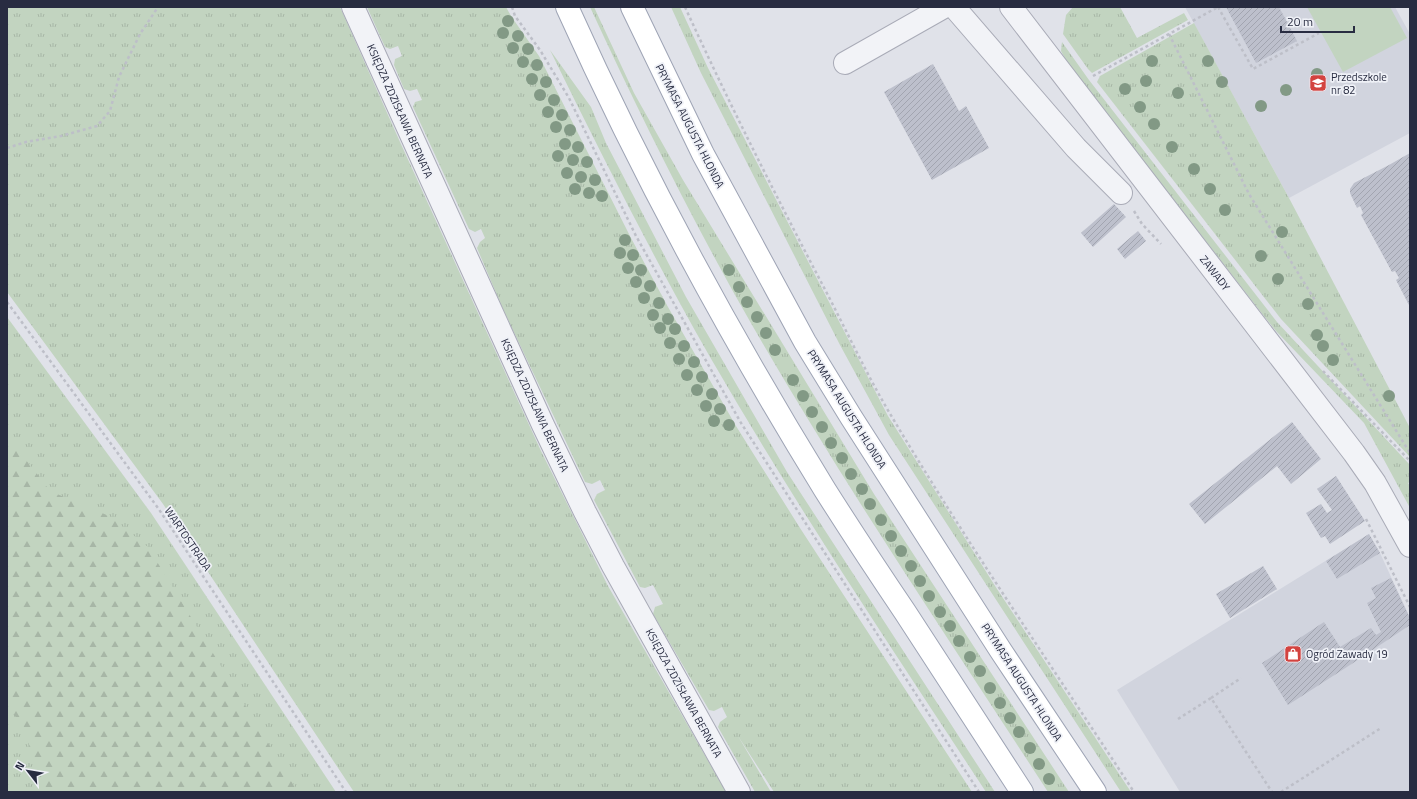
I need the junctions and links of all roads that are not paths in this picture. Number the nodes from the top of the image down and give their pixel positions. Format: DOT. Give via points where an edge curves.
graph roads {
  1 [pos="353,7"];
  2 [pos="567,7"];
  3 [pos="632,7"];
  4 [pos="944,7"];
  5 [pos="954,7"];
  6 [pos="1011,7"];
  7 [pos="846,63"];
  8 [pos="1121,193"];
  9 [pos="1410,546"];
  10 [pos="740,792"];
  11 [pos="1022,792"];
  12 [pos="1095,792"];
  1 -- 10 [label="street, KSIĘDZA ZDZISŁAWA BERNATA" via="572,485 617,573"];
  2 -- 11 [label="main road" via="657,196 759,381 830,497"];
  3 -- 12 [label="main road, PRYMASA AUGUSTA HLONDA" via="703,154 805,342 1001,651"];
  4 -- 7 [label="street"];
  5 -- 8 [label="street" via="1076,148"];
  6 -- 9 [label="street, ZAWADY" via="1354,452 1375,483"];
}
